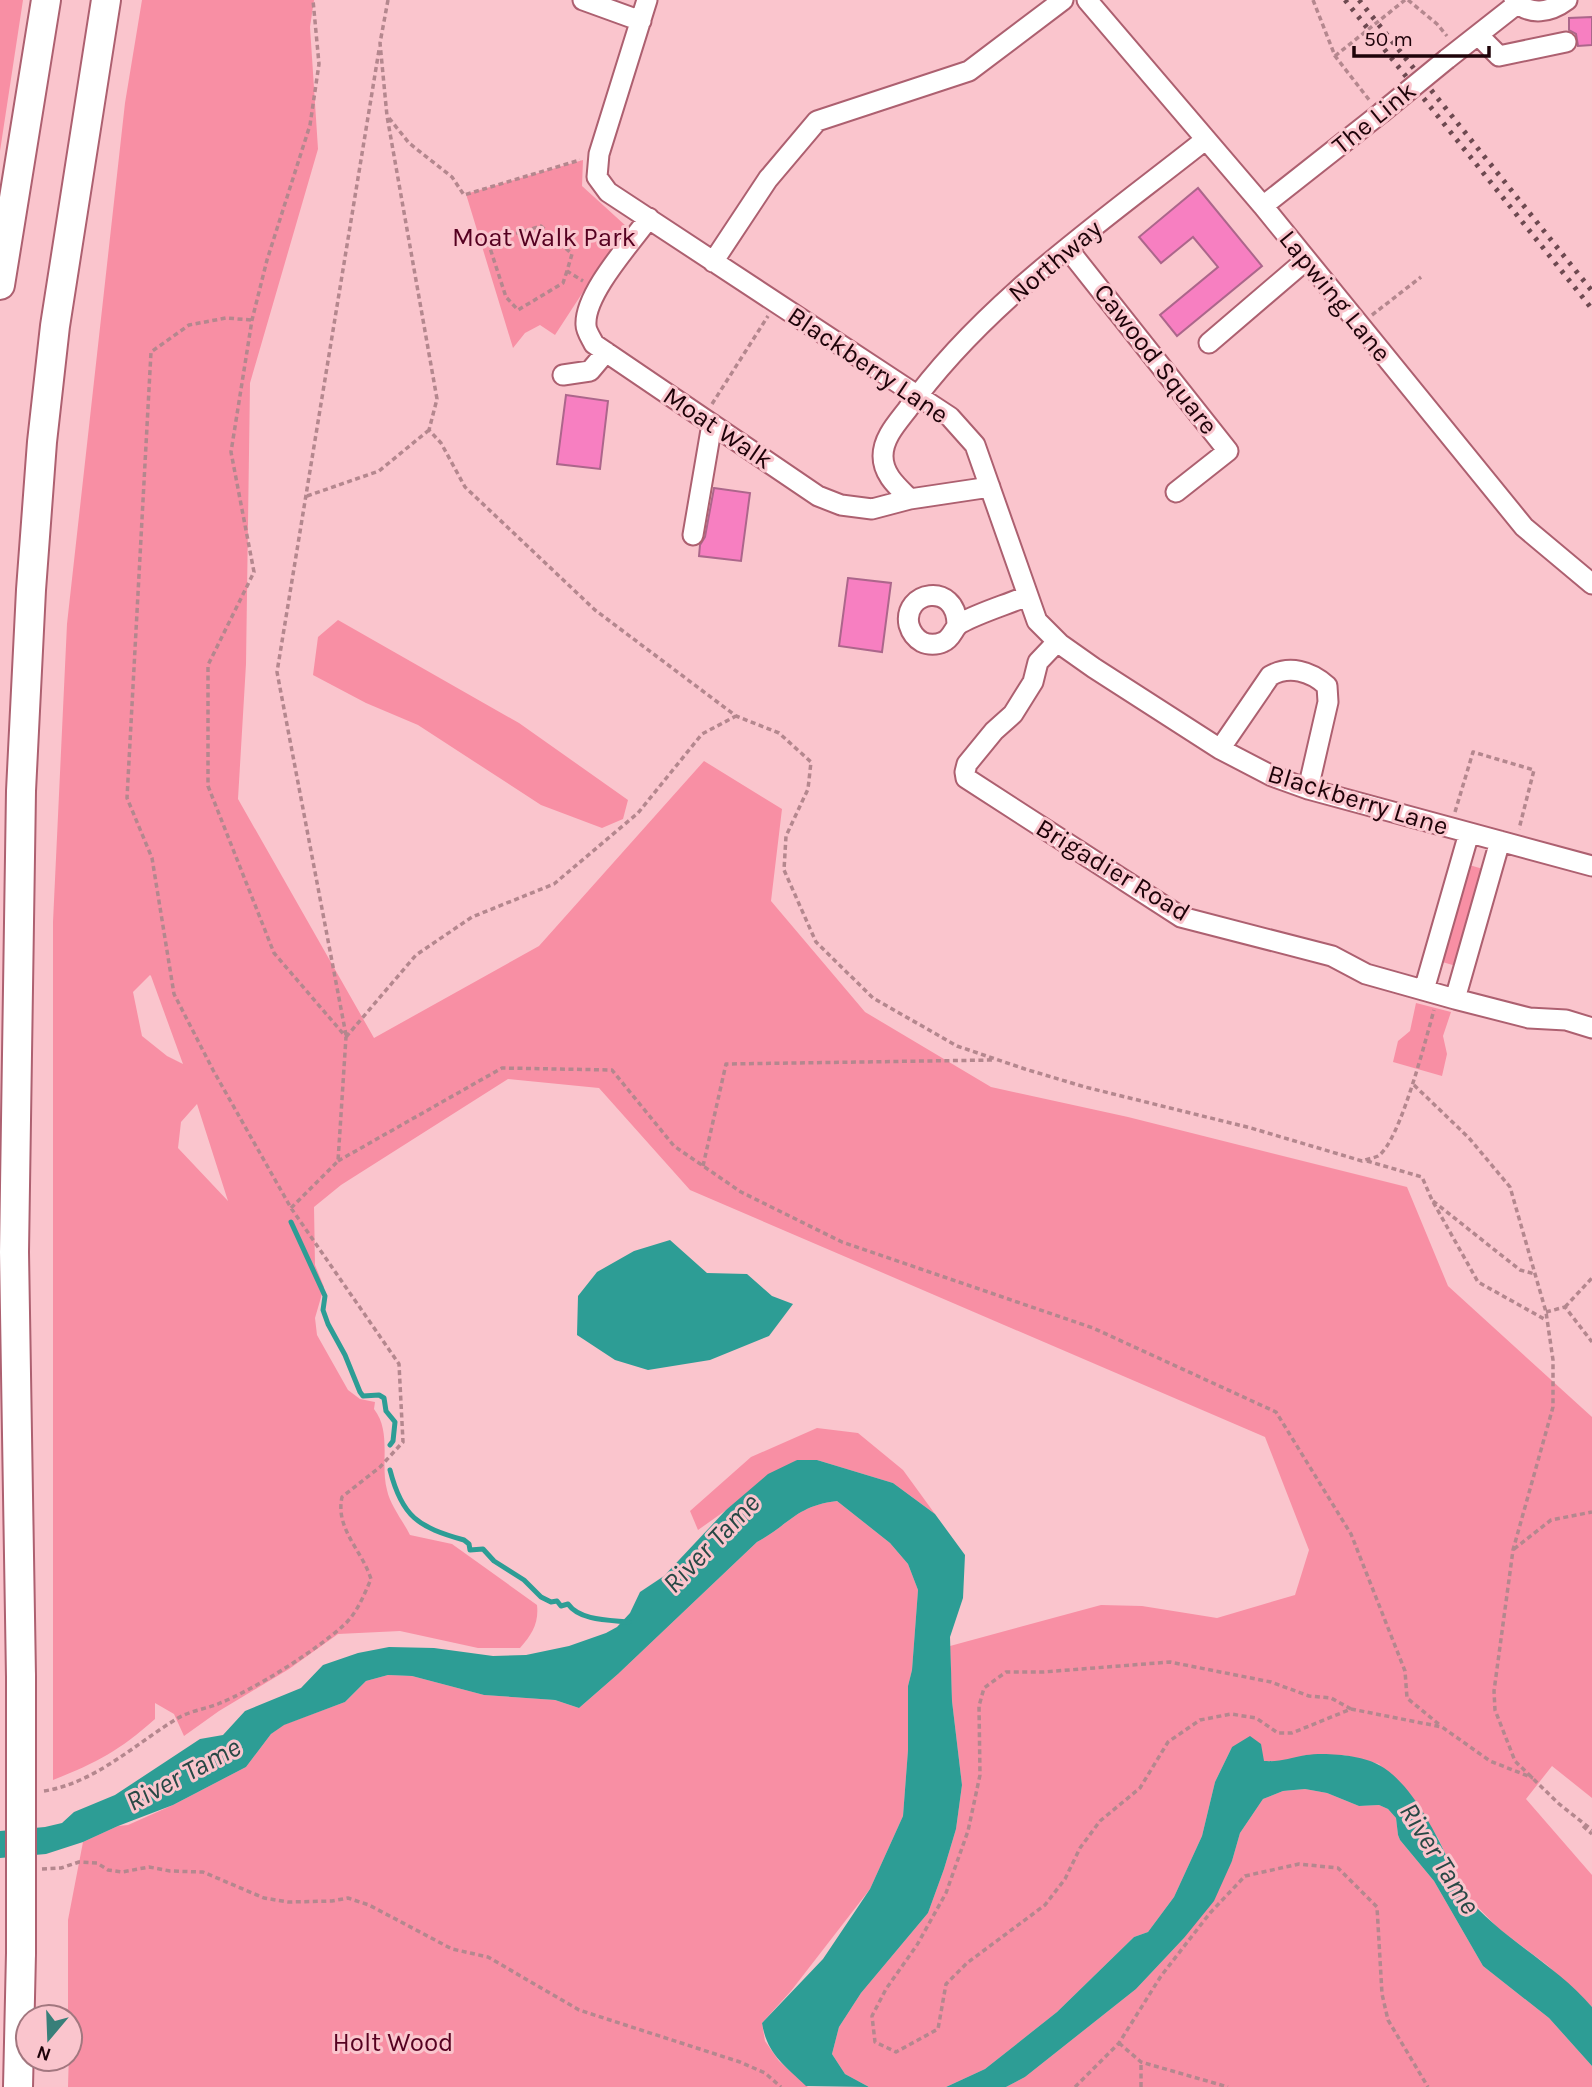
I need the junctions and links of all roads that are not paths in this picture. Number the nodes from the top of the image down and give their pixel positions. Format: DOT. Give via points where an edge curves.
graph roads {
  1 [pos="46,0"];
  2 [pos="106,0"];
  3 [pos="583,0"];
  4 [pos="648,0"];
  5 [pos="1063,0"];
  6 [pos="1087,0"];
  7 [pos="1567,0"];
  8 [pos="1516,2"];
  9 [pos="641,21"];
  10 [pos="1478,35"];
  11 [pos="1566,42"];
  12 [pos="1205,140"];
  13 [pos="1263,206"];
  14 [pos="649,218"];
  15 [pos="1068,249"];
  16 [pos="1306,260"];
  17 [pos="713,262"];
  18 [pos="0,285"];
  19 [pos="1209,343"];
  20 [pos="606,352"];
  21 [pos="563,374"];
  22 [pos="917,395"];
  23 [pos="708,421"];
  24 [pos="990,487"];
  25 [pos="1176,492"];
  26 [pos="910,499"];
  27 [pos="693,535"];
  28 [pos="1592,584"];
  29 [pos="1027,596"];
  30 [pos="957,624"];
  31 [pos="1057,642"];
  32 [pos="1220,749"];
  33 [pos="1308,789"];
  34 [pos="1459,830"];
  35 [pos="1507,843"];
  36 [pos="1592,866"];
  37 [pos="1439,994"];
  38 [pos="1592,1028"];
  39 [pos="18,2087"];
  1 -- 18 [label="highway"];
  2 -- 39 [label="highway, bridge" via="55,326 42,442 22,764 14,1252 21,1678"];
  3 -- 9 [label="street"];
  4 -- 9 [label="street, Blackberry Lane"];
  5 -- 17 [label="street" via="969,71 817,121 768,179"];
  6 -- 12 [label="street, Lapwing Lane"];
  7 -- 8 [label="street" via="1548,11 1534,11"];
  8 -- 10 [label="street, The Link"];
  9 -- 14 [label="street, Blackberry Lane" via="599,155 597,177 608,192"];
  10 -- 11 [label="street" via="1499,56"];
  10 -- 13 [label="street, The Link, bridge"];
  12 -- 13 [label="street, Lapwing Lane"];
  12 -- 15 [label="street, Northway"];
  13 -- 16 [label="street, Lapwing Lane"];
  14 -- 17 [label="street, Blackberry Lane"];
  14 -- 20 [label="street, Moat Walk" via="597,289 587,311 585,327 594,344"];
  15 -- 22 [label="street, Northway" via="972,331"];
  15 -- 25 [label="street, Cawood Square" via="1228,452"];
  16 -- 19 [label="street"];
  16 -- 28 [label="street, Lapwing Lane" via="1524,527"];
  17 -- 22 [label="street, Blackberry Lane"];
  20 -- 21 [label="street" via="590,371"];
  20 -- 23 [label="street, Moat Walk"];
  22 -- 24 [label="street, Blackberry Lane" via="950,417 975,445"];
  22 -- 26 [label="street, Northway" via="887,439 883,456 894,484"];
  23 -- 26 [label="street, Moat Walk" via="818,495 841,505 872,509"];
  23 -- 27 [label="street"];
  24 -- 26 [label="street, Moat Walk"];
  24 -- 29 [label="street, Blackberry Lane"];
  29 -- 30 [label="street"];
  29 -- 31 [label="street, Blackberry Lane" via="1037,621"];
  31 -- 32 [label="street, Blackberry Lane"];
  31 -- 37 [label="street, Brigadier Road" via="1038,662 1033,681 1013,714 975,752 967,764 966,778 1181,917 1332,956 1366,974"];
  32 -- 33 [label="street, Blackberry Lane" via="1257,770"];
  32 -- 33 [label="street" via="1270,676 1281,669 1318,678 1327,686 1328,702"];
  33 -- 34 [label="street, Blackberry Lane"];
  34 -- 35 [label="street, Blackberry Lane"];
  34 -- 37 [label="street"];
  35 -- 36 [label="street, Blackberry Lane"];
  35 -- 37 [label="street"];
  37 -- 38 [label="street, Brigadier Road" via="1529,1018 1566,1020"];
}
